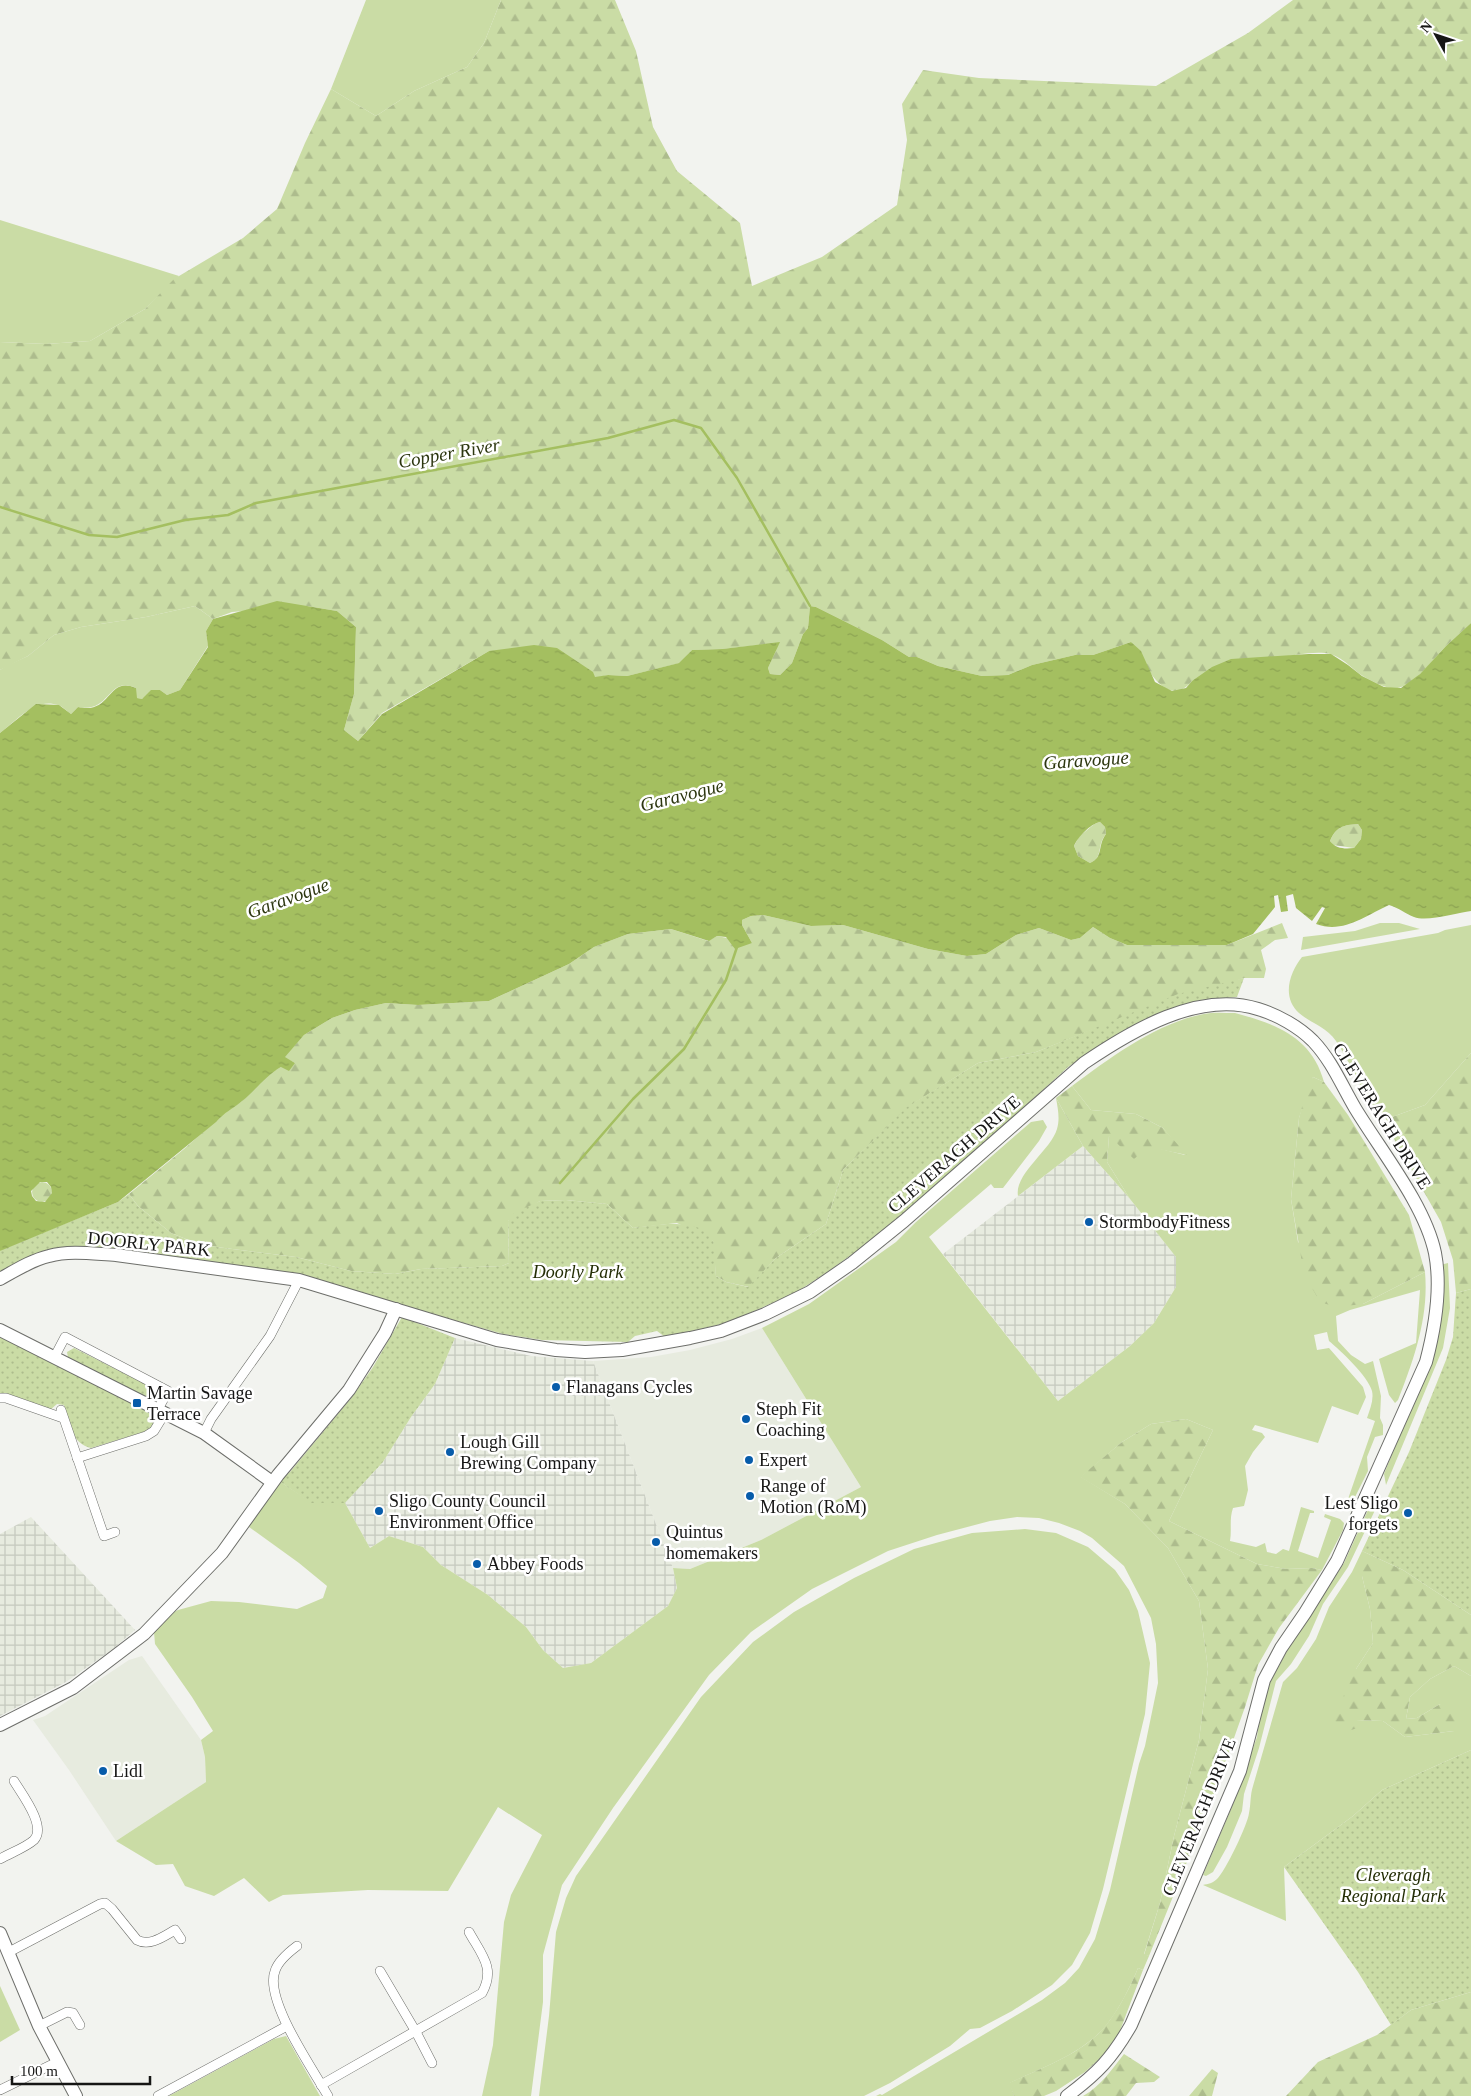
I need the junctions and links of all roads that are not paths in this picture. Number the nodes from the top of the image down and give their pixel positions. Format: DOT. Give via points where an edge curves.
graph roads {
  1 [pos="0,1279"];
  2 [pos="299,1280"];
  3 [pos="396,1309"];
  4 [pos="0,1330"];
  5 [pos="55,1356"];
  6 [pos="0,1398"];
  7 [pos="161,1411"];
  8 [pos="204,1433"];
  9 [pos="77,1458"];
  10 [pos="272,1482"];
  11 [pos="115,1532"];
  12 [pos="0,1725"];
  13 [pos="14,1780"];
  14 [pos="0,1859"];
  15 [pos="469,1932"];
  16 [pos="0,1933"];
  17 [pos="182,1939"];
  18 [pos="297,1946"];
  19 [pos="9,1952"];
  20 [pos="380,1971"];
  21 [pos="39,2026"];
  22 [pos="80,2026"];
  23 [pos="288,2026"];
  24 [pos="416,2032"];
  25 [pos="57,2062"];
  26 [pos="432,2063"];
  27 [pos="321,2085"];
  28 [pos="0,2090"];
  29 [pos="76,2096"];
  30 [pos="158,2096"];
  31 [pos="328,2096"];
  32 [pos="1067,2096"];
  1 -- 2 [label="street, DOORLY PARK" via="50,1255 89,1253"];
  2 -- 3 [label="street, DOORLY PARK"];
  2 -- 8 [label="street" via="270,1336"];
  3 -- 10 [label="street" via="385,1333 348,1390"];
  3 -- 32 [label="street, CLEVERAGH DRIVE" via="497,1340 584,1352 622,1350 721,1332 810,1292 852,1263 911,1216 1084,1063 1148,1025 1204,1006 1257,1008 1298,1029 1322,1051 1398,1174 1426,1229 1435,1254 1433,1336 1426,1362 1337,1561 1264,1680 1240,1771 1131,2025 1105,2064"];
  4 -- 5 [label="street"];
  5 -- 7 [label="street"];
  5 -- 7 [label="street" via="65,1337 168,1391"];
  6 -- 9 [label="street" via="62,1414"];
  7 -- 8 [label="street"];
  7 -- 9 [label="street" via="154,1431 146,1436"];
  8 -- 10 [label="street"];
  9 -- 11 [label="street" via="104,1536"];
  10 -- 12 [label="street" via="222,1552 141,1637 73,1688"];
  13 -- 14 [label="street" via="39,1829 34,1840"];
  15 -- 24 [label="street" via="489,1970 487,1985 482,1993"];
  16 -- 19 [label="street"];
  17 -- 19 [label="street" via="176,1930 150,1943 142,1943 106,1903"];
  18 -- 23 [label="street" via="280,1963 273,1978 276,2001"];
  19 -- 21 [label="street"];
  20 -- 24 [label="street"];
  21 -- 22 [label="street" via="67,2012 74,2013"];
  21 -- 25 [label="street"];
  23 -- 27 [label="street"];
  23 -- 30 [label="street"];
  24 -- 26 [label="street"];
  24 -- 27 [label="street"];
  25 -- 28 [label="street"];
  25 -- 29 [label="street"];
  27 -- 31 [label="street"];
}
